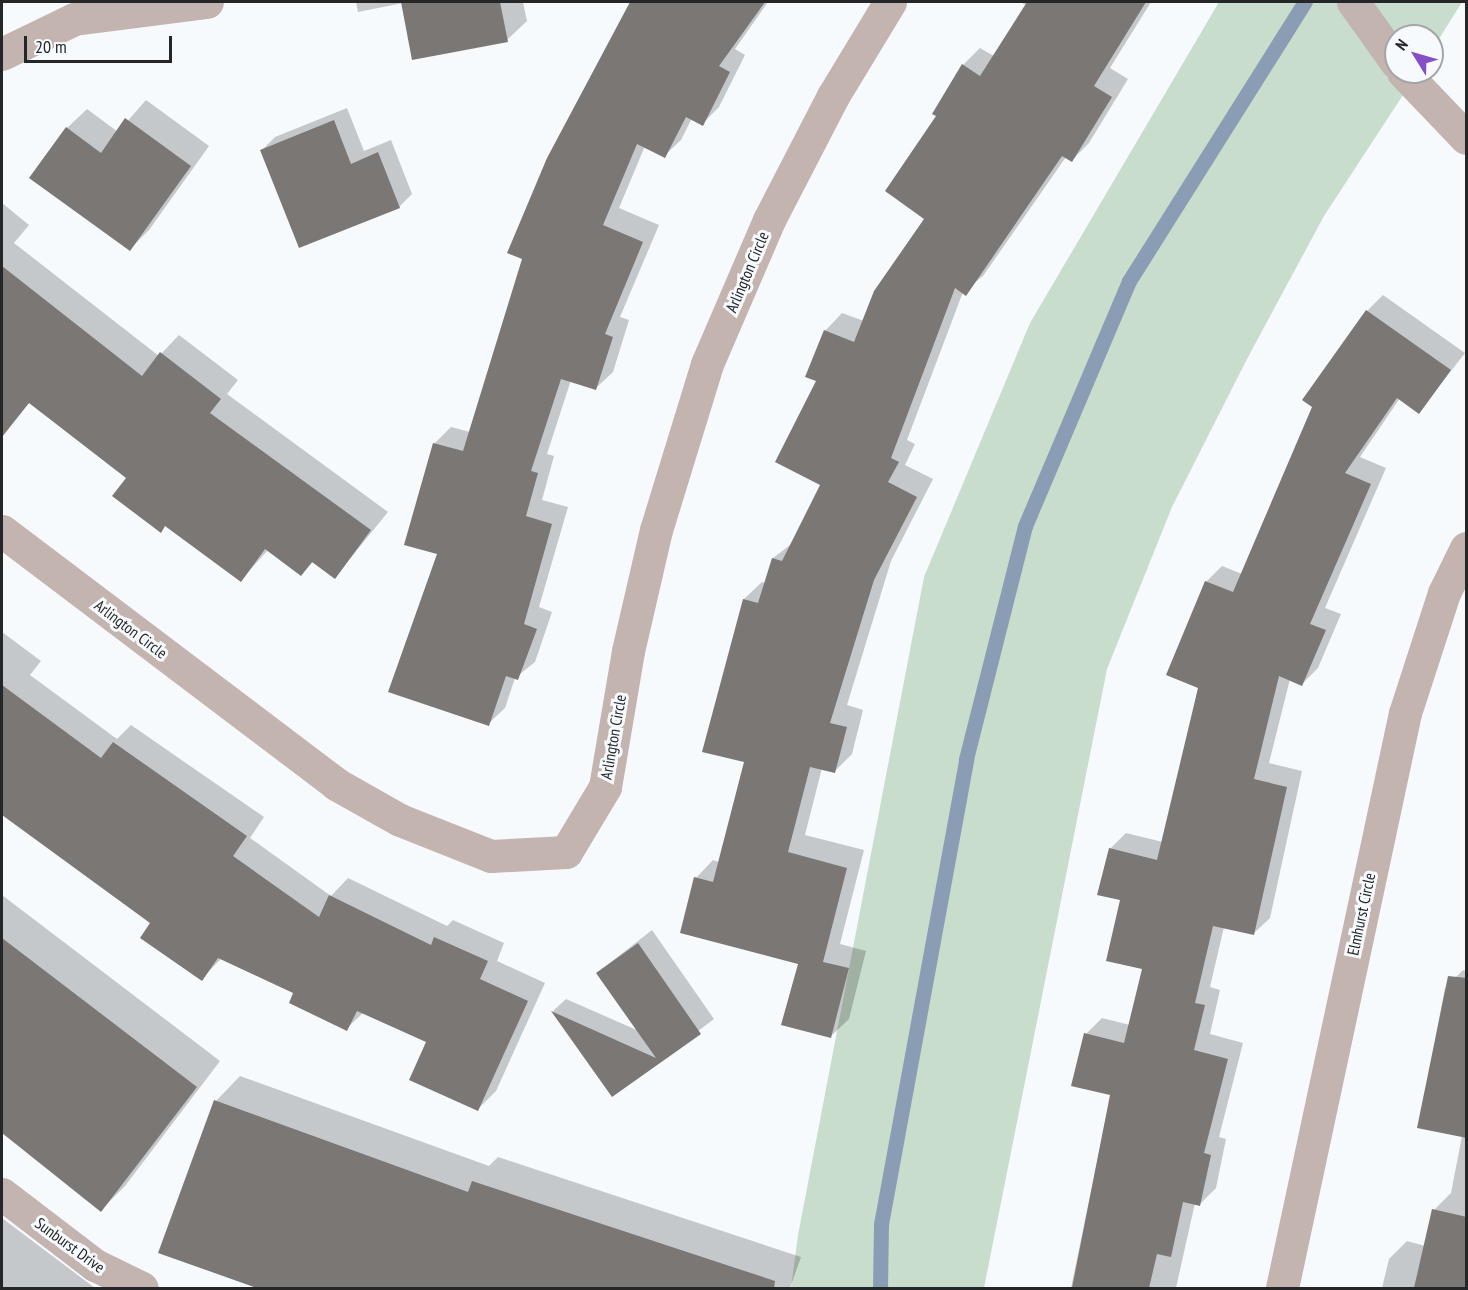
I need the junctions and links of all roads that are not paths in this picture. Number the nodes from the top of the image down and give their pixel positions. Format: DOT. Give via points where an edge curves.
graph roads {
  1 [pos="207,2"];
  2 [pos="890,2"];
  3 [pos="1353,2"];
  4 [pos="1384,45"];
  5 [pos="2,54"];
  6 [pos="1415,84"];
  7 [pos="1467,138"];
  8 [pos="2,531"];
  9 [pos="1467,548"];
  10 [pos="2,1194"];
  11 [pos="142,1288"];
  12 [pos="1282,1288"];
  1 -- 5 [label="street" via="74,19"];
  2 -- 8 [label="street, Arlington Circle" via="833,96 769,220 707,364 656,530 628,651 605,786 566,852 491,856 400,820 336,784"];
  3 -- 4 [label="street"];
  6 -- 7 [label="street"];
  9 -- 12 [label="street, Elmhurst Circle" via="1444,594 1405,713"];
  10 -- 11 [label="street, Sunburst Drive" via="95,1265"];
}
